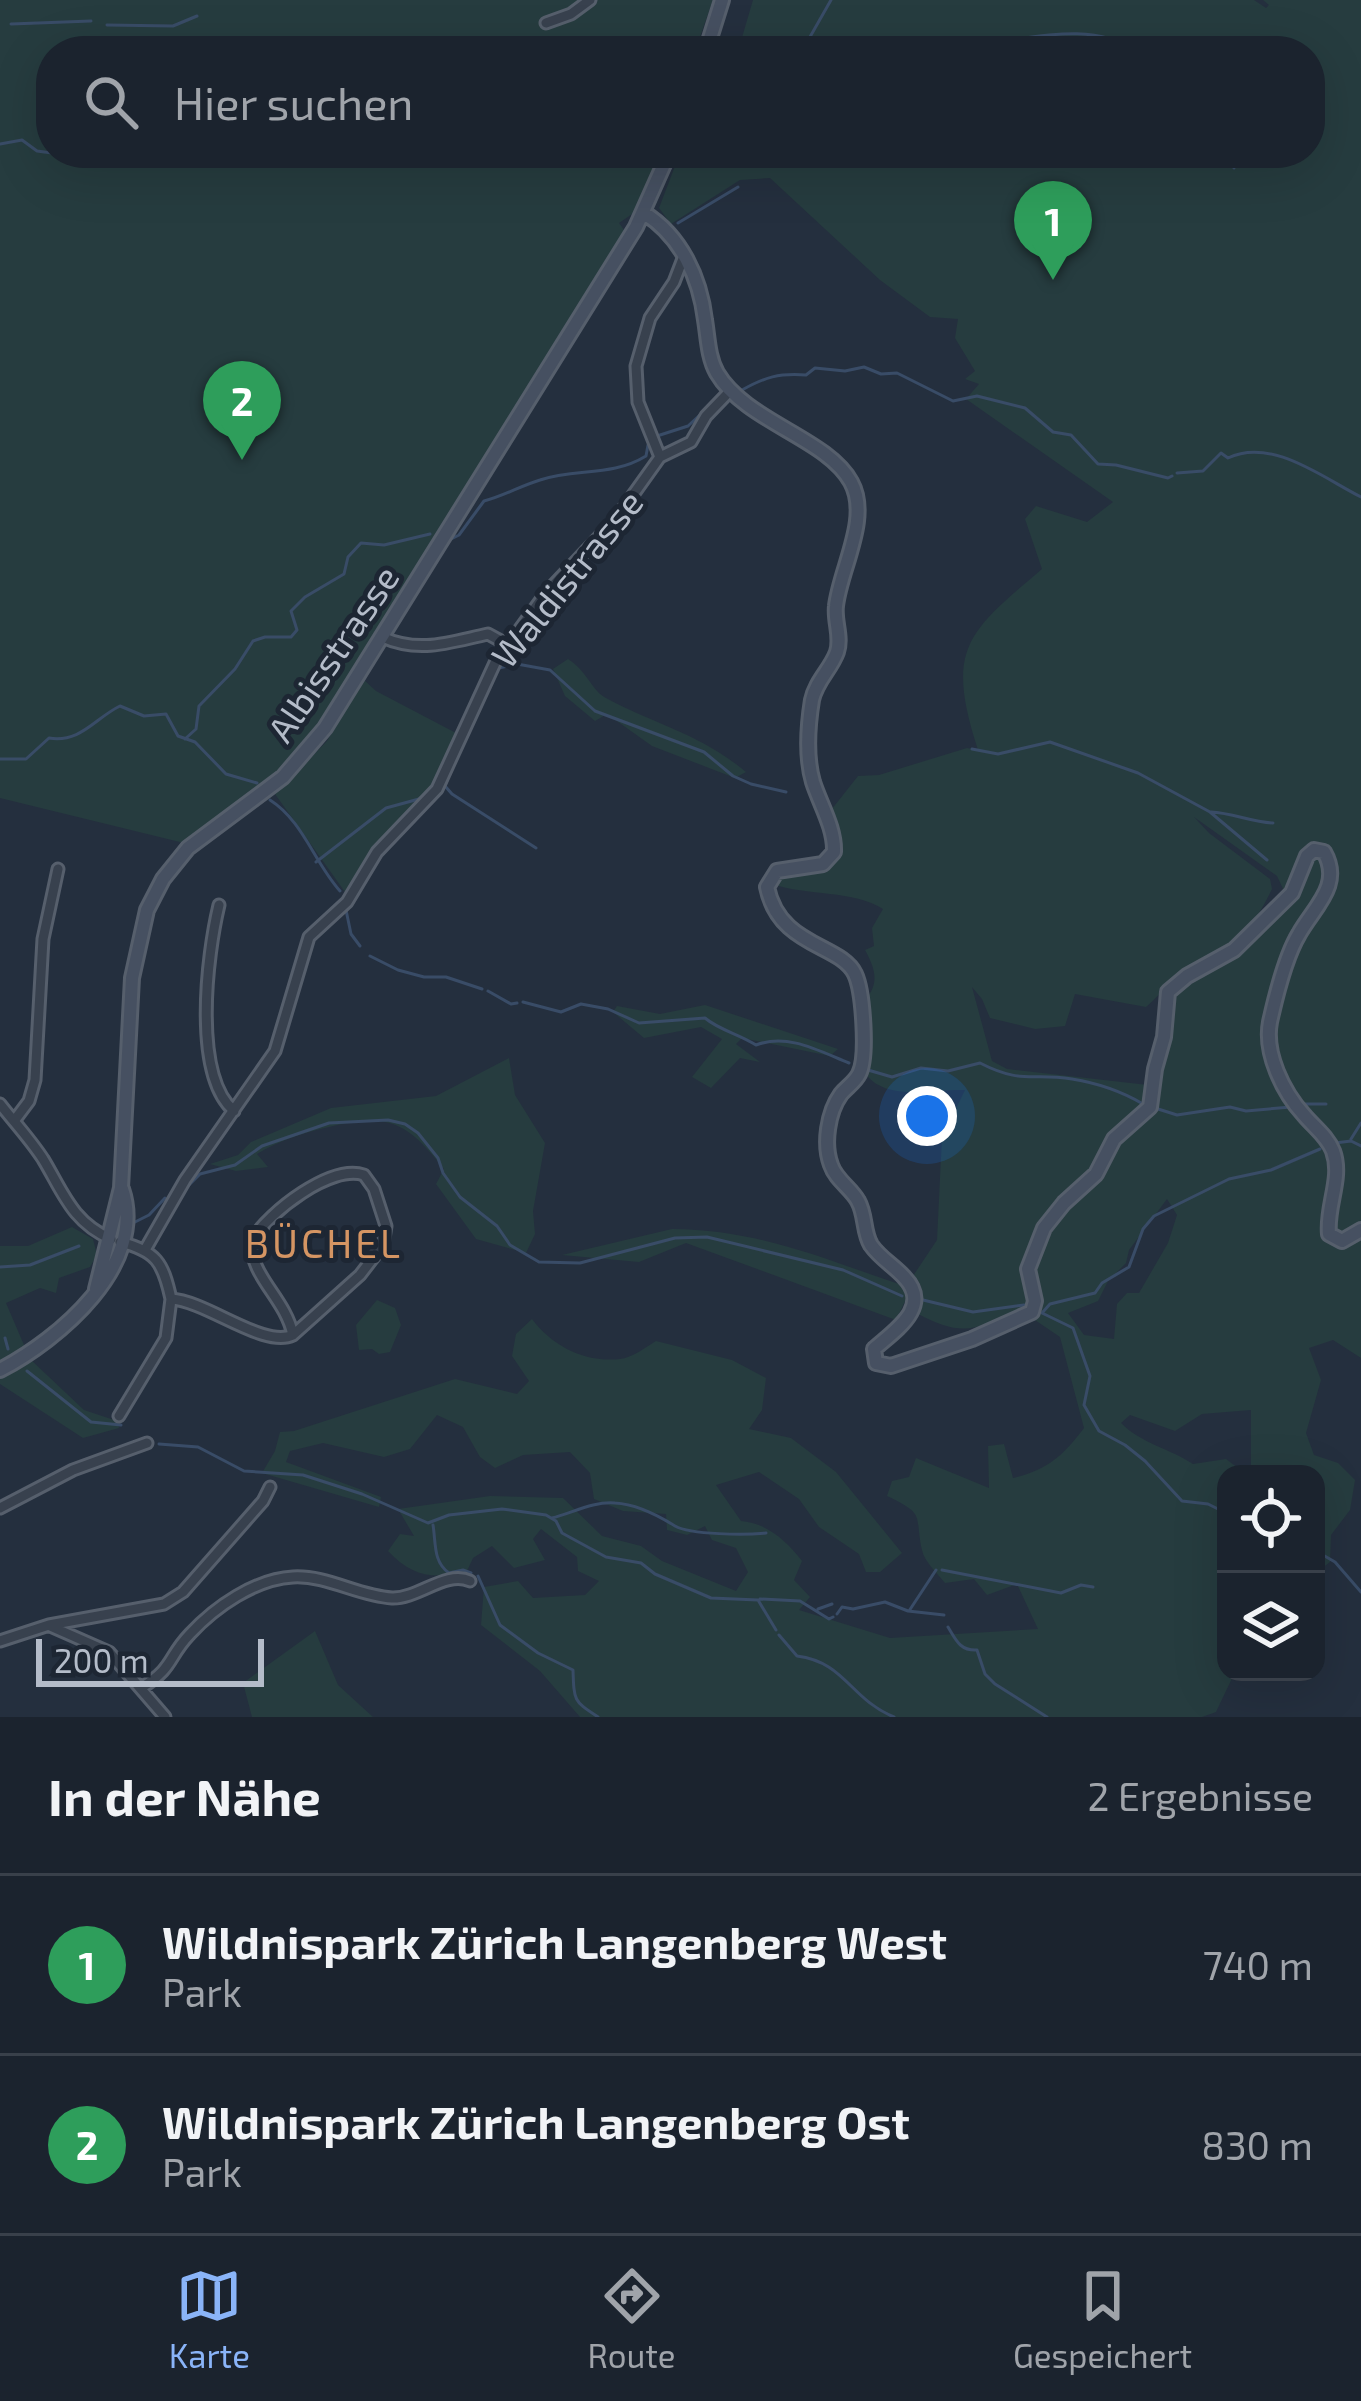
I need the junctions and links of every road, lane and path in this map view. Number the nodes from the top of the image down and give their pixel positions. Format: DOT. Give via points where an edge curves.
graph roads {
  1 [pos="590,0"];
  2 [pos="722,0"];
  3 [pos="546,23"];
  4 [pos="711,36"];
  5 [pos="663,168"];
  6 [pos="644,213"];
  7 [pos="684,256"];
  8 [pos="731,390"];
  9 [pos="660,457"];
  10 [pos="382,637"];
  11 [pos="508,645"];
  12 [pos="58,868"];
  13 [pos="219,905"];
  14 [pos="0,1104"];
  15 [pos="234,1111"];
  16 [pos="14,1121"];
  17 [pos="1361,1230"];
  18 [pos="116,1240"];
  19 [pos="146,1248"];
  20 [pos="171,1299"];
  21 [pos="292,1335"];
  22 [pos="0,1370"];
  23 [pos="119,1415"];
  24 [pos="147,1443"];
  25 [pos="269,1487"];
  26 [pos="0,1508"];
  27 [pos="470,1581"];
  28 [pos="49,1625"];
  29 [pos="0,1641"];
  30 [pos="141,1688"];
  31 [pos="165,1717"];
  1 -- 3 [label="street"];
  2 -- 4 [label="street"];
  5 -- 6 [label="street, Albisstrasse"];
  6 -- 7 [label="street"];
  6 -- 10 [label="street, Albisstrasse"];
  7 -- 8 [label="street" via="703,304 711,359"];
  7 -- 9 [label="street, Waldistrasse" via="650,318 637,366 638,402"];
  8 -- 9 [label="street, Waldistrasse" via="691,442"];
  8 -- 17 [label="street" via="835,462 857,497 836,605 838,650 814,693 811,721 810,769 834,852 823,863 777,871 767,887 789,927 847,963 858,982 864,1061 832,1110 829,1158 858,1201 869,1241 914,1298 905,1324 874,1349 876,1363 891,1366 1030,1314 1028,1269 1044,1228 1151,1105 1168,992 1238,947 1292,893 1308,853 1318,849 1328,858 1330,884 1296,939 1267,1042 1292,1099 1333,1150 1329,1234 1342,1241"];
  9 -- 11 [label="street, Waldistrasse"];
  10 -- 11 [label="street" via="434,648 488,634"];
  10 -- 18 [label="street, Albisstrasse" via="310,749 188,848 147,910 132,978 125,1207"];
  11 -- 15 [label="street, Waldistrasse" via="437,789 309,937 275,1051"];
  12 -- 16 [label="street" via="44,939 35,1080"];
  13 -- 15 [label="street" via="207,1019 215,1084"];
  14 -- 16 [label="street"];
  15 -- 19 [label="street, Waldistrasse"];
  16 -- 18 [label="street" via="70,1208"];
  18 -- 19 [label="street"];
  18 -- 22 [label="street, Albisstrasse" via="106,1280 57,1334"];
  19 -- 20 [label="street"];
  20 -- 21 [label="street" via="271,1338"];
  20 -- 23 [label="street" via="166,1338"];
  21 -- 21 [label="street" via="360,1275 385,1239 374,1189 359,1173 318,1184 252,1240 256,1267 284,1305"];
  24 -- 26 [label="street"];
  25 -- 28 [label="street" via="174,1598"];
  27 -- 30 [label="street" via="458,1577 393,1598 316,1579 275,1580 220,1607 191,1632 166,1672"];
  28 -- 29 [label="street"];
  28 -- 30 [label="street" via="110,1652"];
  30 -- 31 [label="street"];
}
